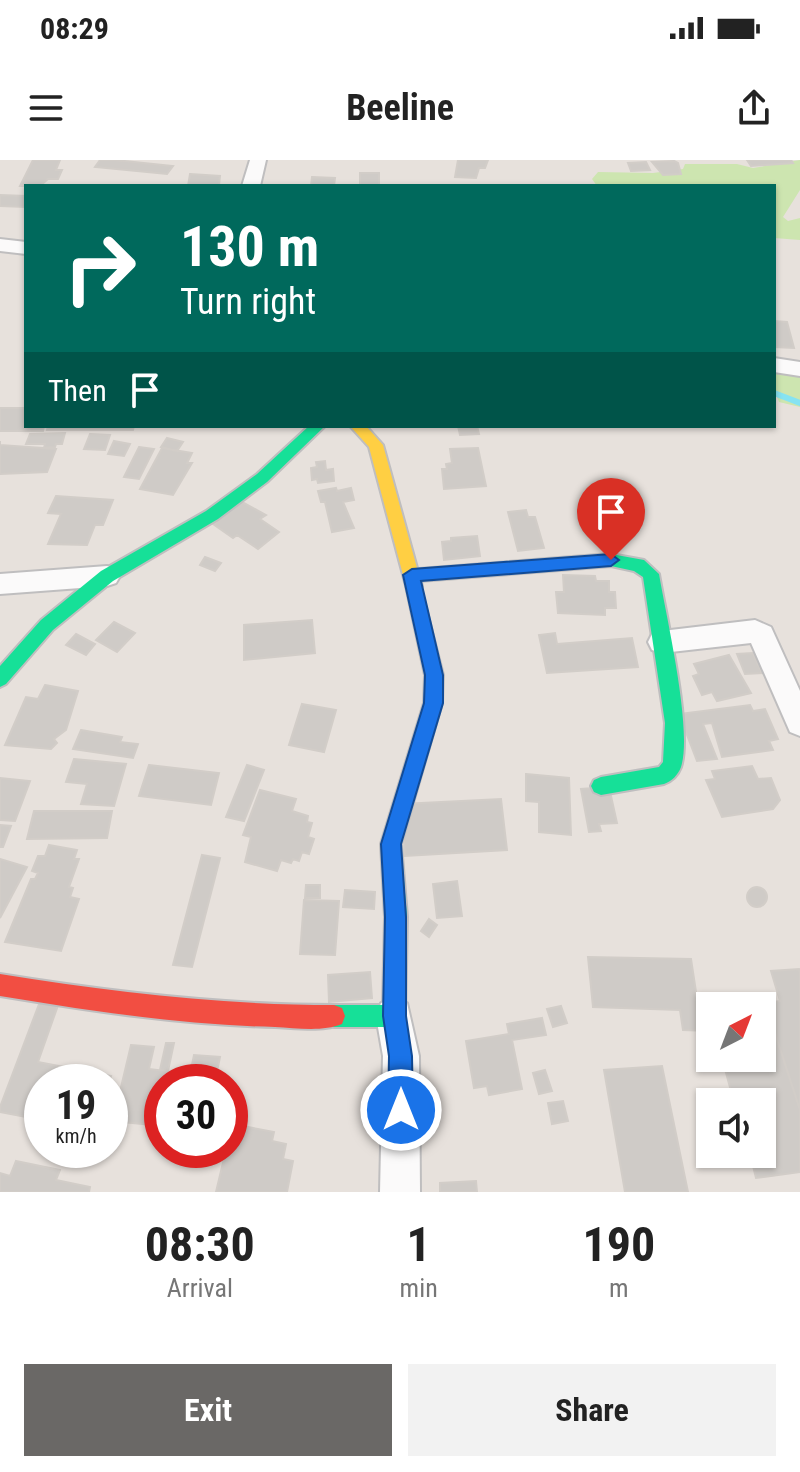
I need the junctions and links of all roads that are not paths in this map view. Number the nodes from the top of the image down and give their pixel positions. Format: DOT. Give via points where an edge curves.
graph roads {
  1 [pos="258,160"];
  2 [pos="252,184"];
  3 [pos="0,245"];
  4 [pos="24,248"];
  5 [pos="776,365"];
  6 [pos="800,369"];
  7 [pos="316,428"];
  8 [pos="359,428"];
  9 [pos="412,575"];
  10 [pos="107,576"];
  11 [pos="0,584"];
  12 [pos="662,642"];
  13 [pos="0,679"];
  14 [pos="800,723"];
  15 [pos="601,786"];
  16 [pos="0,985"];
  17 [pos="394,1016"];
  18 [pos="400,1192"];
  1 -- 2 [label="street"];
  3 -- 4 [label="street"];
  5 -- 6 [label="street"];
  7 -- 10 [label="street" via="212,515"];
  8 -- 9 [label="street" via="376,445"];
  9 -- 12 [label="street" via="611,560 638,565 651,574"];
  9 -- 17 [label="street" via="434,675 433,703 391,844"];
  10 -- 11 [label="street"];
  10 -- 13 [label="street" via="47,625"];
  12 -- 14 [label="street" via="755,631"];
  12 -- 15 [label="street" via="674,723 672,765 664,775"];
  16 -- 17 [label="street" via="128,1008 245,1017"];
  17 -- 18 [label="street" via="401,1056"];
}
